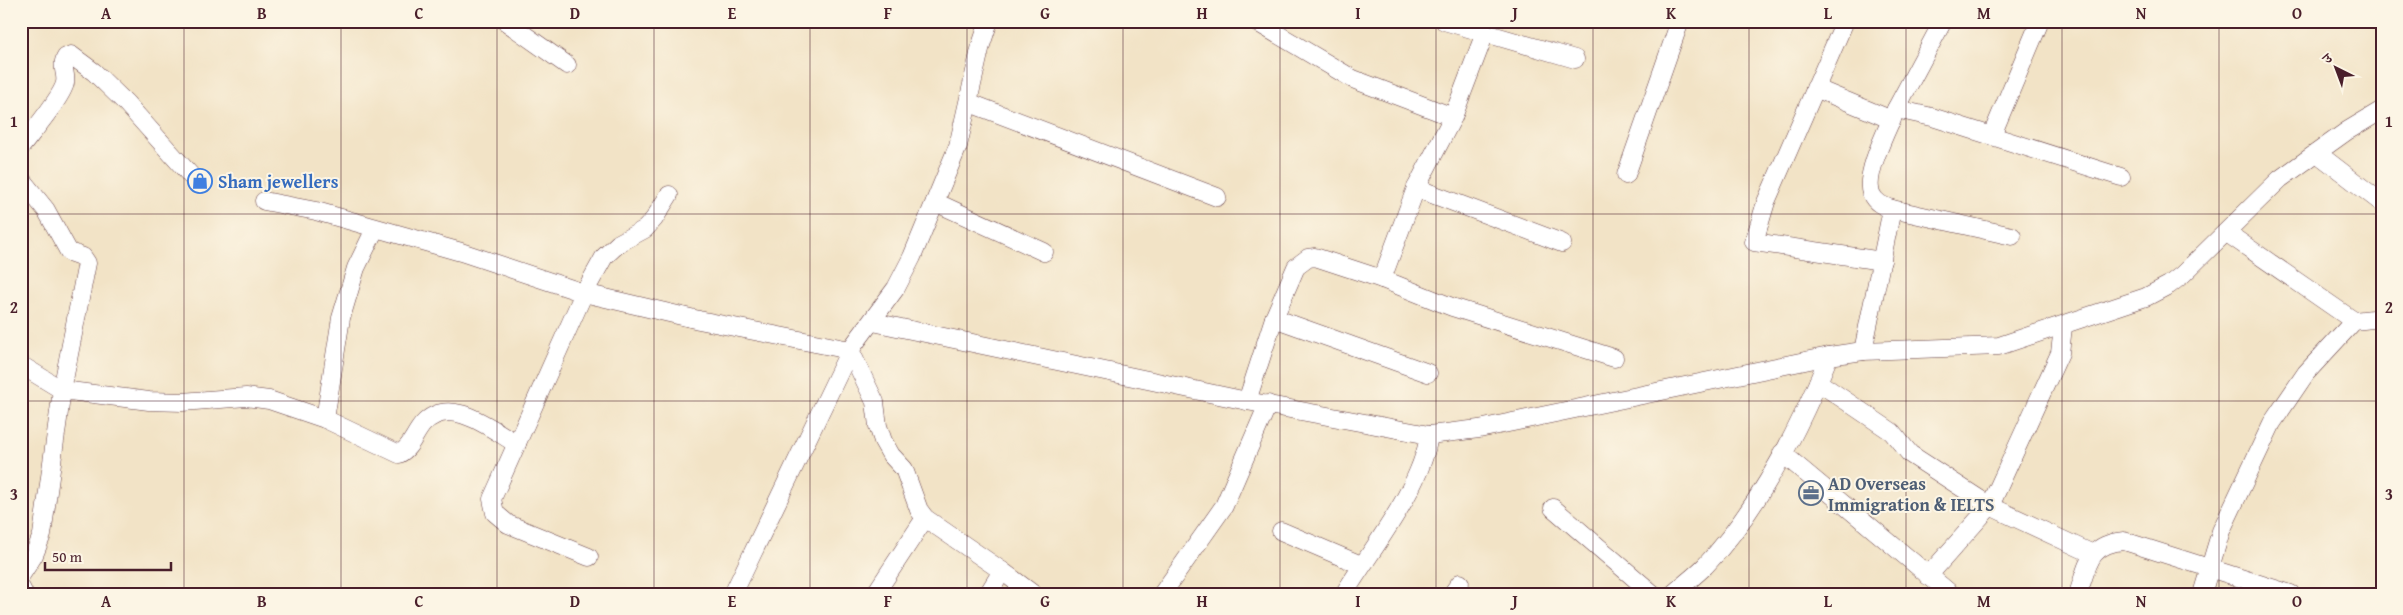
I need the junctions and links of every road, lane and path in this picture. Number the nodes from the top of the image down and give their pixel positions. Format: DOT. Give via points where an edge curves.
graph roads {
  1 [pos="505,21"];
  2 [pos="989,21"];
  3 [pos="1255,21"];
  4 [pos="1444,21"];
  5 [pos="1680,21"];
  6 [pos="1845,21"];
  7 [pos="1943,21"];
  8 [pos="2040,21"];
  9 [pos="1485,33"];
  10 [pos="1575,58"];
  11 [pos="567,65"];
  12 [pos="1815,88"];
  13 [pos="970,103"];
  14 [pos="2382,110"];
  15 [pos="1894,114"];
  16 [pos="1453,117"];
  17 [pos="1992,136"];
  18 [pos="21,147"];
  19 [pos="2317,153"];
  20 [pos="1626,175"];
  21 [pos="2121,177"];
  22 [pos="193,178"];
  23 [pos="21,179"];
  24 [pos="1416,188"];
  25 [pos="669,195"];
  26 [pos="1217,197"];
  27 [pos="264,201"];
  28 [pos="935,202"];
  29 [pos="2382,203"];
  30 [pos="1892,209"];
  31 [pos="376,229"];
  32 [pos="2226,233"];
  33 [pos="2012,236"];
  34 [pos="1562,243"];
  35 [pos="1044,252"];
  36 [pos="1882,261"];
  37 [pos="1382,279"];
  38 [pos="584,293"];
  39 [pos="1274,318"];
  40 [pos="2382,318"];
  41 [pos="2354,321"];
  42 [pos="873,322"];
  43 [pos="2063,327"];
  44 [pos="850,350"];
  45 [pos="1863,351"];
  46 [pos="1829,356"];
  47 [pos="1614,358"];
  48 [pos="21,365"];
  49 [pos="1428,373"];
  50 [pos="1818,382"];
  51 [pos="62,390"];
  52 [pos="1247,401"];
  53 [pos="1268,404"];
  54 [pos="325,419"];
  55 [pos="1429,434"];
  56 [pos="517,444"];
  57 [pos="1782,453"];
  58 [pos="1990,506"];
  59 [pos="1552,508"];
  60 [pos="925,518"];
  61 [pos="1281,531"];
  62 [pos="2093,554"];
  63 [pos="589,557"];
  64 [pos="1361,565"];
  65 [pos="2211,568"];
  66 [pos="1002,571"];
  67 [pos="21,575"];
  68 [pos="1928,576"];
  69 [pos="21,588"];
  70 [pos="24,594"];
  71 [pos="733,594"];
  72 [pos="875,594"];
  73 [pos="988,594"];
  74 [pos="1033,594"];
  75 [pos="1162,594"];
  76 [pos="1344,594"];
  77 [pos="1653,594"];
  78 [pos="1673,594"];
  79 [pos="1951,594"];
  80 [pos="2078,594"];
  81 [pos="2202,594"];
  82 [pos="2291,594"];
  1 -- 11 [label="street"];
  2 -- 13 [label="street"];
  3 -- 16 [label="street" via="1353,79"];
  4 -- 9 [label="street"];
  5 -- 20 [label="street"];
  6 -- 12 [label="street"];
  7 -- 15 [label="street"];
  8 -- 17 [label="street"];
  9 -- 10 [label="street"];
  9 -- 16 [label="street"];
  12 -- 15 [label="street"];
  12 -- 36 [label="street" via="1766,202 1754,242"];
  13 -- 26 [label="street"];
  13 -- 28 [label="street" via="958,146"];
  14 -- 19 [label="street"];
  15 -- 17 [label="street" via="1932,117"];
  15 -- 30 [label="street" via="1873,166 1870,187 1874,199"];
  16 -- 24 [label="street"];
  17 -- 21 [label="street"];
  18 -- 22 [label="street" via="63,89 62,65 66,57 71,56 94,72 126,103"];
  19 -- 29 [label="street"];
  19 -- 32 [label="street" via="2280,179"];
  23 -- 51 [label="street" via="46,210 69,252 83,257 87,264"];
  24 -- 34 [label="street"];
  24 -- 37 [label="street"];
  25 -- 38 [label="street" via="645,229 609,250"];
  27 -- 31 [label="street" via="316,211"];
  28 -- 35 [label="street"];
  28 -- 42 [label="street" via="896,288"];
  30 -- 33 [label="street"];
  30 -- 36 [label="street"];
  31 -- 38 [label="street" via="461,252"];
  31 -- 54 [label="street" via="356,268 341,318"];
  32 -- 41 [label="street"];
  32 -- 43 [label="street" via="2169,285 2137,301"];
  36 -- 45 [label="street"];
  37 -- 39 [label="street" via="1322,259 1308,258 1296,267"];
  37 -- 47 [label="street" via="1452,307"];
  38 -- 44 [label="street"];
  38 -- 56 [label="street"];
  39 -- 49 [label="street"];
  39 -- 52 [label="street"];
  40 -- 41 [label="street"];
  41 -- 65 [label="street" via="2306,373 2272,422 2221,531"];
  42 -- 44 [label="street"];
  42 -- 52 [label="street"];
  43 -- 45 [label="street" via="1999,346"];
  43 -- 58 [label="street" via="2060,353"];
  44 -- 60 [label="street" via="873,397 883,441 904,469"];
  44 -- 71 [label="street"];
  45 -- 46 [label="street"];
  46 -- 50 [label="street"];
  46 -- 55 [label="street" via="1479,429"];
  48 -- 51 [label="street"];
  50 -- 57 [label="street"];
  50 -- 58 [label="street" via="1892,432 1910,454"];
  51 -- 54 [label="street" via="148,401 246,397 269,400"];
  51 -- 67 [label="street" via="42,535"];
  52 -- 53 [label="street"];
  53 -- 55 [label="street"];
  53 -- 75 [label="street" via="1224,506"];
  54 -- 56 [label="street" via="400,454 408,448 422,424 447,411 468,417"];
  55 -- 64 [label="street" via="1421,467"];
  56 -- 63 [label="street" via="492,499 495,513 508,524"];
  57 -- 68 [label="street"];
  57 -- 78 [label="street" via="1737,527 1705,566"];
  58 -- 62 [label="street"];
  58 -- 68 [label="street"];
  59 -- 77 [label="street"];
  60 -- 66 [label="street"];
  60 -- 72 [label="street"];
  61 -- 64 [label="street"];
  62 -- 65 [label="street" via="2108,542 2124,541"];
  62 -- 80 [label="street"];
  64 -- 76 [label="street"];
  65 -- 81 [label="street"];
  65 -- 82 [label="street"];
  66 -- 73 [label="street"];
  66 -- 74 [label="street"];
  68 -- 79 [label="street"];
  69 -- 70 [label="street"];
}
